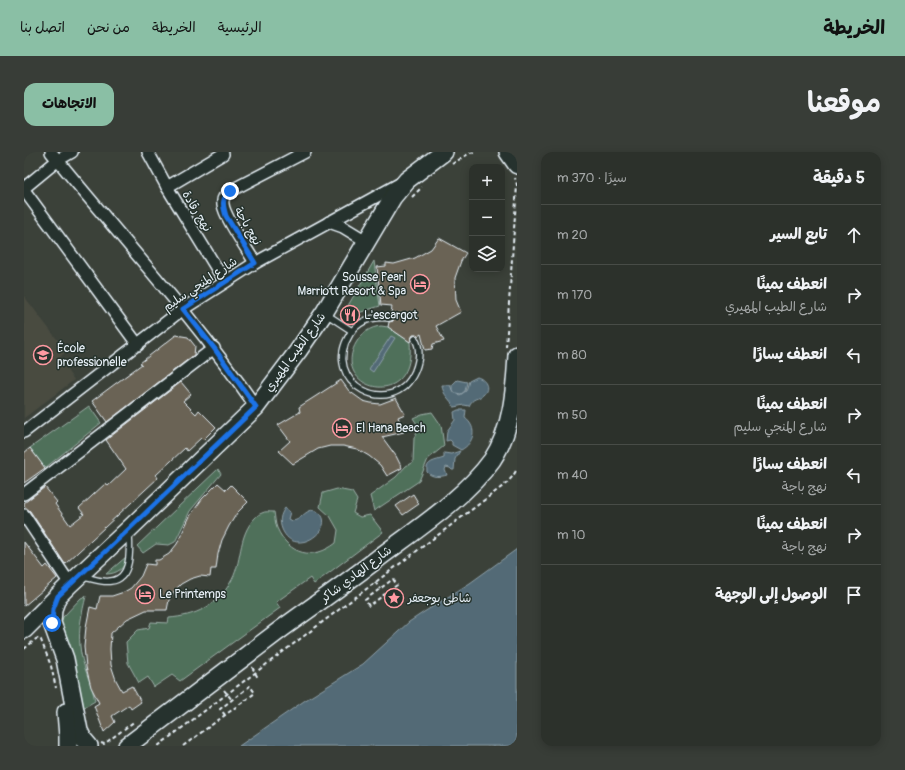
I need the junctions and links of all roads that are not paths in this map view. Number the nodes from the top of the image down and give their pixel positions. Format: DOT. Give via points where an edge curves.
graph roads {
  1 [pos="72,152"];
  2 [pos="148,152"];
  3 [pos="305,152"];
  4 [pos="444,152"];
  5 [pos="508,152"];
  6 [pos="223,154"];
  7 [pos="54,156"];
  8 [pos="516,171"];
  9 [pos="407,180"];
  10 [pos="167,187"];
  11 [pos="24,189"];
  12 [pos="329,222"];
  13 [pos="366,241"];
  14 [pos="255,263"];
  15 [pos="225,282"];
  16 [pos="183,309"];
  17 [pos="324,313"];
  18 [pos="390,318"];
  19 [pos="352,331"];
  20 [pos="415,338"];
  21 [pos="138,345"];
  22 [pos="214,348"];
  23 [pos="511,352"];
  24 [pos="256,407"];
  25 [pos="24,432"];
  26 [pos="24,494"];
  27 [pos="24,515"];
  28 [pos="129,529"];
  29 [pos="69,585"];
  30 [pos="25,629"];
  31 [pos="93,744"];
  32 [pos="68,746"];
  33 [pos="127,746"];
  1 -- 7 [label="street"];
  2 -- 10 [label="street, نهج رقادة"];
  3 -- 14 [label="street, نهج باجة" via="230,191 223,199 226,216"];
  4 -- 9 [label="main road, شارع الطيب المهيري"];
  5 -- 8 [label="main road"];
  6 -- 10 [label="street"];
  7 -- 11 [label="street"];
  7 -- 16 [label="street"];
  9 -- 12 [label="street, شارع المنجي سليم"];
  9 -- 13 [label="main road, شارع الطيب المهيري" via="393,197"];
  10 -- 15 [label="street, نهج رقادة"];
  11 -- 21 [label="street"];
  12 -- 13 [label="street"];
  12 -- 14 [label="street, شارع المنجي سليم"];
  13 -- 17 [label="main road, شارع الطيب المهيري"];
  14 -- 15 [label="street, شارع المنجي سليم"];
  15 -- 16 [label="street, شارع المنجي سليم"];
  16 -- 21 [label="street, شارع المنجي سليم"];
  16 -- 22 [label="street"];
  17 -- 19 [label="lane"];
  17 -- 24 [label="main road, شارع الطيب المهيري"];
  18 -- 19 [label="lane" via="373,318 362,322"];
  19 -- 20 [label="lane" via="344,348 342,360 345,371 351,382 370,394 394,393 412,378 418,364 419,353"];
  21 -- 25 [label="street, شارع المنجي سليم"];
  22 -- 24 [label="street"];
  22 -- 26 [label="street"];
  23 -- 33 [label="main road, شارع الهادي شاكر" via="516,377 504,436 492,459 471,484 360,572"];
  24 -- 28 [label="main road, شارع الطيب المهيري"];
  27 -- 29 [label="street"];
  28 -- 29 [label="main road, شارع الطيب المهيري"];
  28 -- 29 [label="lane" via="129,560 126,571 118,579 111,582"];
  29 -- 30 [label="main road, شارع الطيب المهيري"];
  29 -- 31 [label="main road" via="53,609 52,623 65,659 79,731 83,739"];
  30 -- 32 [label="main road" via="32,628 43,632 53,648 58,662 67,718"];
}
